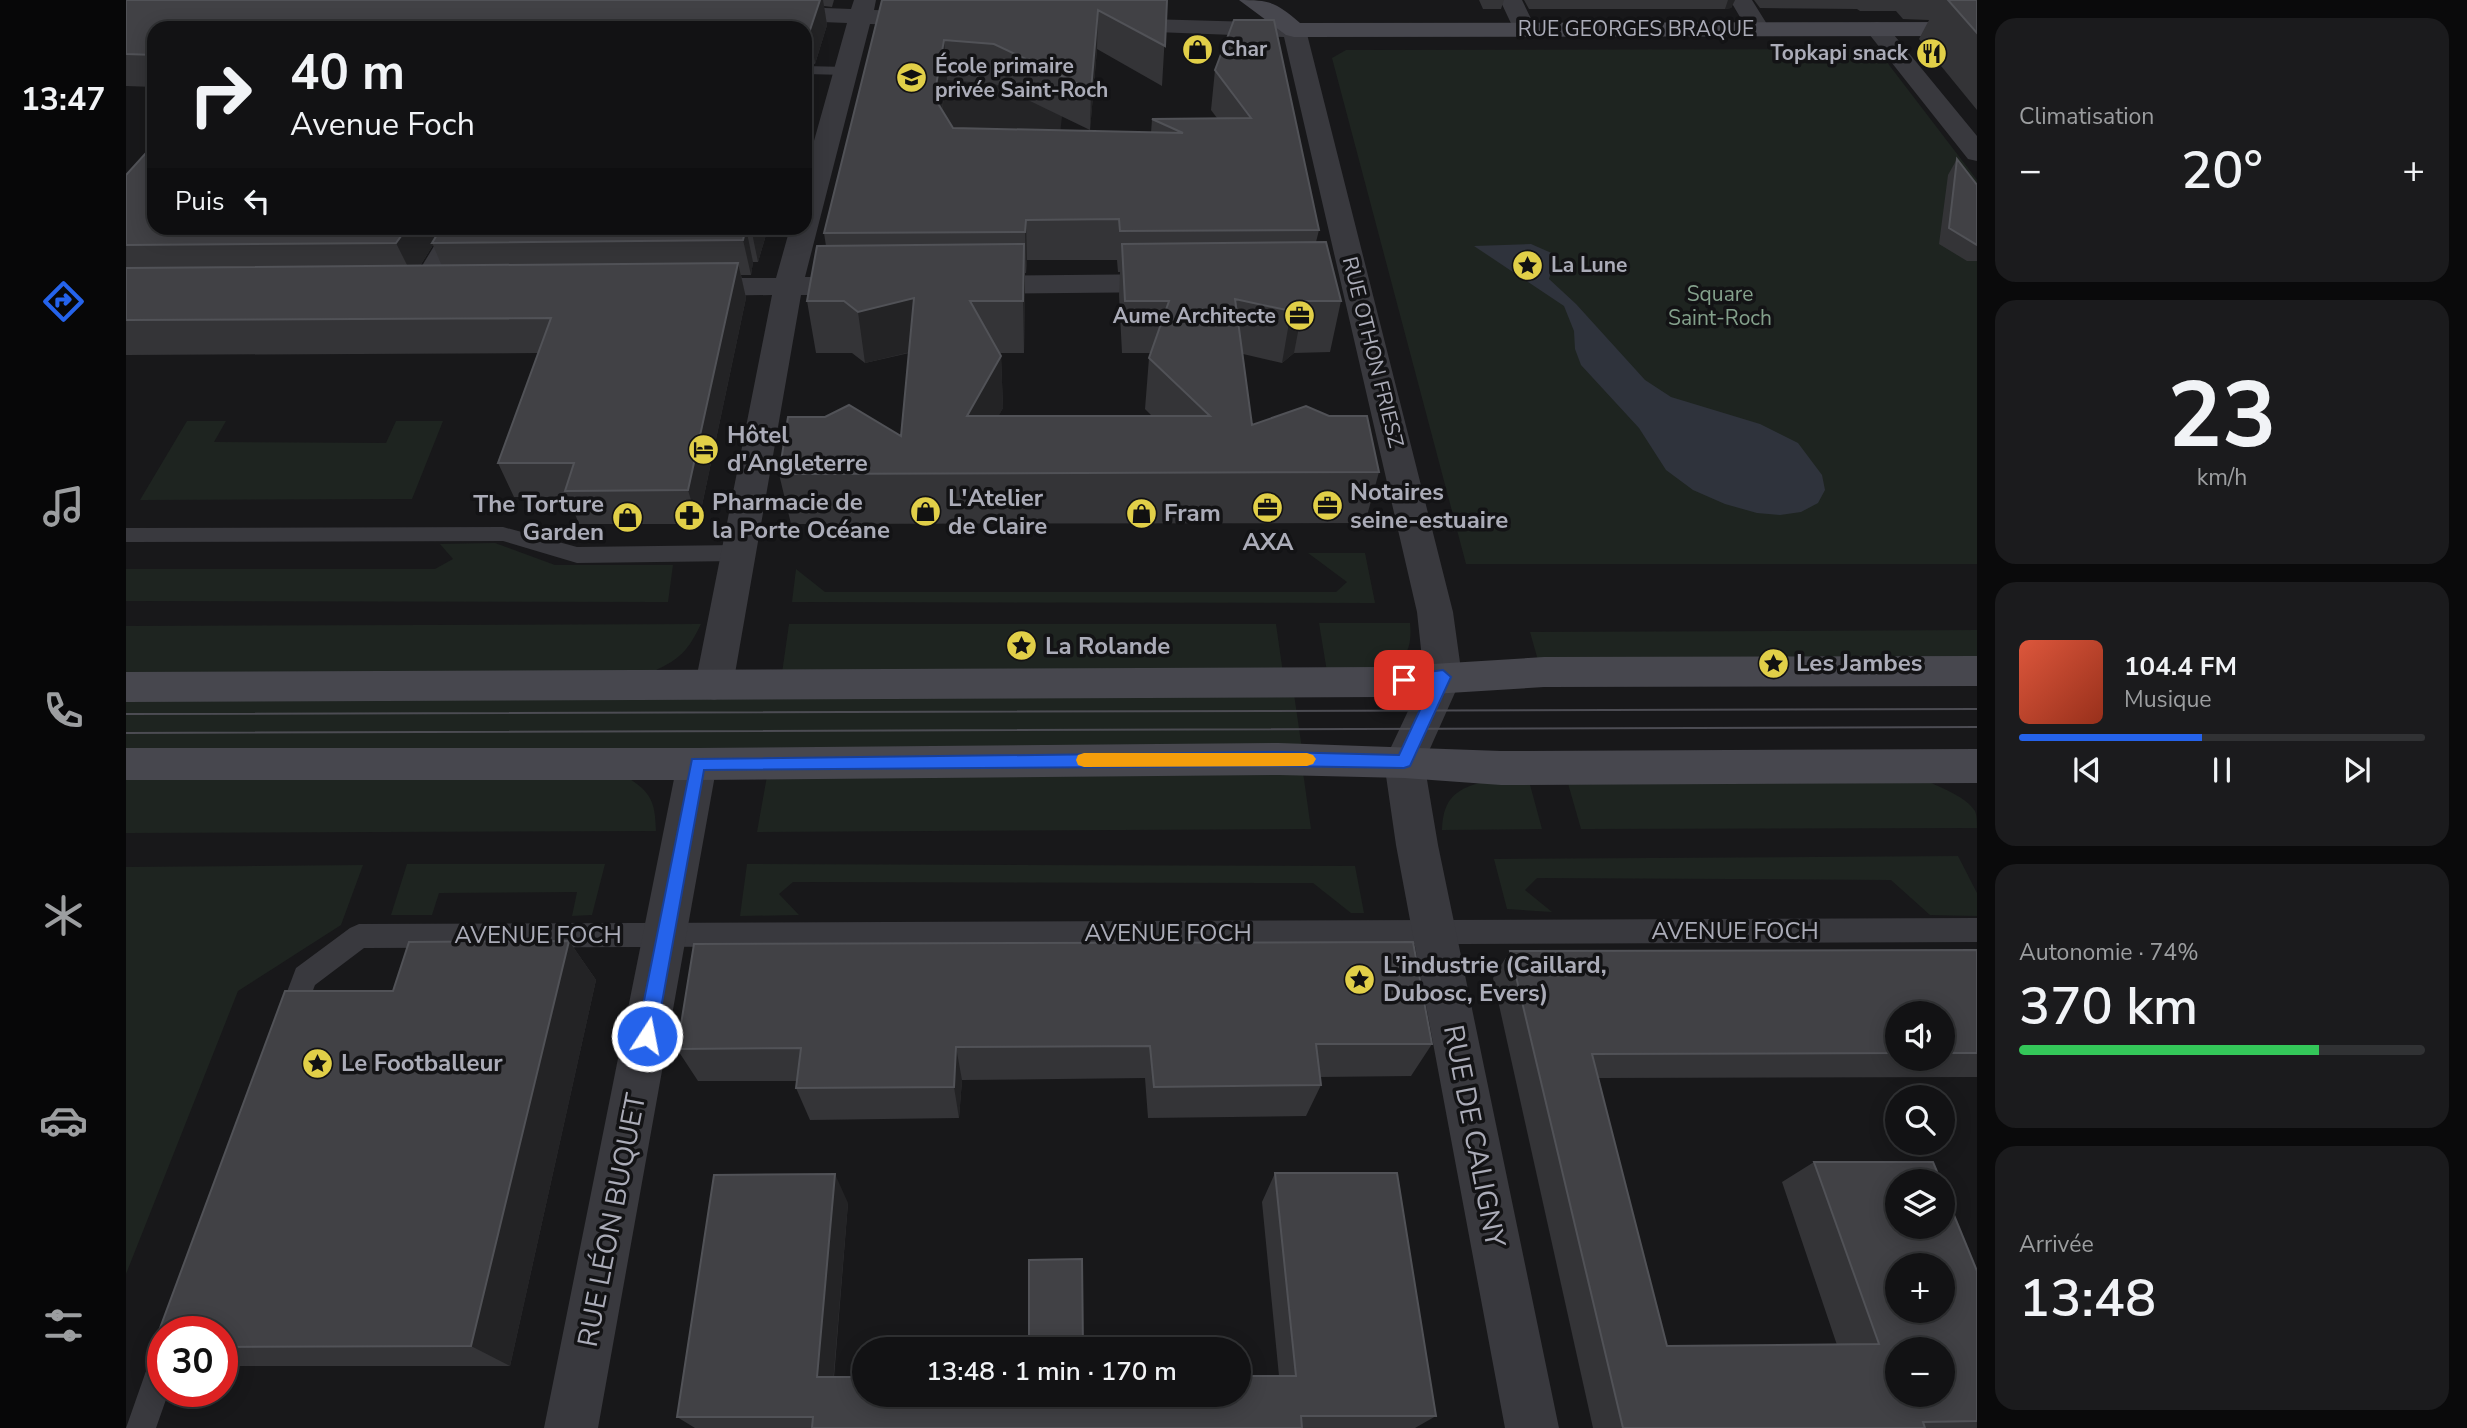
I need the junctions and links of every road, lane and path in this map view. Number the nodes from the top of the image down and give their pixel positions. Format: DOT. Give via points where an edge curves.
graph roads {
  1 [pos="1250,0"];
  2 [pos="1511,0"];
  3 [pos="1741,0"];
  4 [pos="863,8"];
  5 [pos="756,13"];
  6 [pos="955,20"];
  7 [pos="1094,25"];
  8 [pos="1524,29"];
  9 [pos="1758,29"];
  10 [pos="1877,29"];
  11 [pos="1977,29"];
  12 [pos="1294,30"];
  13 [pos="812,69"];
  14 [pos="846,71"];
  15 [pos="1977,153"];
  16 [pos="812,194"];
  17 [pos="455,235"];
  18 [pos="801,235"];
  19 [pos="1200,283"];
  20 [pos="893,285"];
  21 [pos="949,285"];
  22 [pos="788,286"];
  23 [pos="666,287"];
  24 [pos="423,289"];
  25 [pos="126,535"];
  26 [pos="738,553"];
  27 [pos="1977,671"];
  28 [pos="1443,677"];
  29 [pos="714,685"];
  30 [pos="126,687"];
  31 [pos="1404,762"];
  32 [pos="126,764"];
  33 [pos="697,764"];
  34 [pos="1977,766"];
  35 [pos="1977,930"];
  36 [pos="1434,932"];
  37 [pos="666,934"];
  38 [pos="281,1043"];
  39 [pos="148,1407"];
  40 [pos="140,1428"];
  41 [pos="571,1428"];
  42 [pos="1532,1428"];
  1 -- 12 [label="street"];
  2 -- 8 [label="street"];
  3 -- 9 [label="street"];
  4 -- 5 [label="street"];
  4 -- 6 [label="street"];
  4 -- 14 [label="street"];
  7 -- 12 [label="street"];
  8 -- 9 [label="street, RUE GEORGES BRAQUE"];
  8 -- 12 [label="street, RUE GEORGES BRAQUE"];
  9 -- 10 [label="street, RUE GEORGES BRAQUE"];
  10 -- 11 [label="street, RUE GEORGES BRAQUE"];
  10 -- 15 [label="street"];
  12 -- 28 [label="street, RUE OTHON FRIESZ" via="1341,282 1435,612"];
  13 -- 14 [label="lane"];
  14 -- 16 [label="street"];
  17 -- 24 [label="street"];
  18 -- 22 [label="street"];
  19 -- 21 [label="street"];
  20 -- 22 [label="street"];
  22 -- 23 [label="street"];
  22 -- 26 [label="street"];
  25 -- 26 [label="lane" via="503,534 577,555"];
  26 -- 29 [label="street"];
  27 -- 28 [label="street" via="1544,672"];
  28 -- 29 [label="street" via="1371,682"];
  28 -- 31 [label="street"];
  29 -- 30 [label="street"];
  31 -- 33 [label="street"];
  31 -- 34 [label="street" via="1501,768"];
  31 -- 36 [label="street, RUE DE CALIGNY"];
  32 -- 33 [label="street"];
  33 -- 37 [label="street, RUE LÉON BUQUET"];
  35 -- 36 [label="lane, AVENUE FOCH"];
  36 -- 37 [label="lane, AVENUE FOCH"];
  36 -- 42 [label="street, RUE DE CALIGNY"];
  37 -- 38 [label="lane, AVENUE FOCH" via="359,936 304,977"];
  37 -- 41 [label="street, RUE LÉON BUQUET"];
  39 -- 40 [label="lane"];
}
